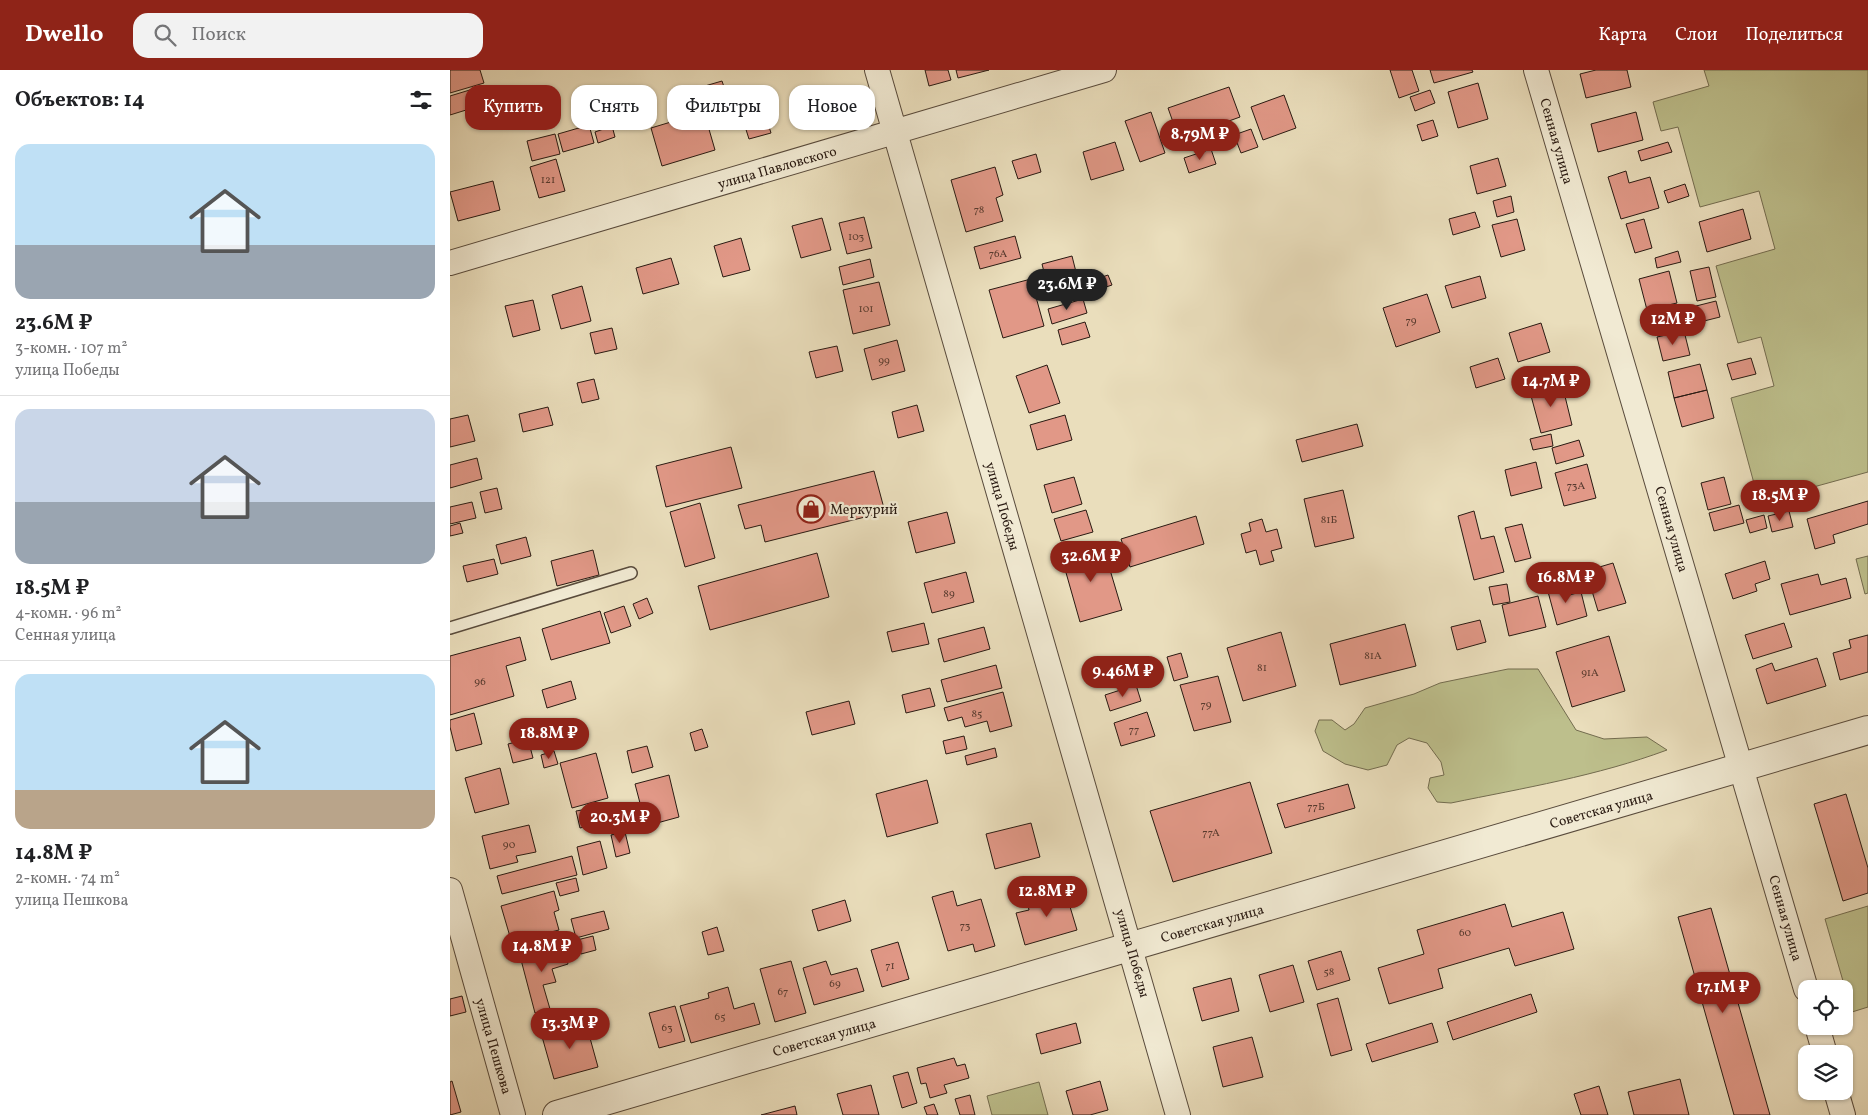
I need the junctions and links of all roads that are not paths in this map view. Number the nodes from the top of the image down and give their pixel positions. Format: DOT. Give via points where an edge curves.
graph roads {
  1 [pos="877,70"];
  2 [pos="1104,70"];
  3 [pos="1536,70"];
  4 [pos="895,133"];
  5 [pos="450,263"];
  6 [pos="631,573"];
  7 [pos="450,628"];
  8 [pos="1868,730"];
  9 [pos="1742,767"];
  10 [pos="450,890"];
  11 [pos="1131,947"];
  12 [pos="1803,980"];
  13 [pos="1839,1100"];
  14 [pos="514,1115"];
  15 [pos="557,1115"];
  16 [pos="1178,1115"];
  17 [pos="1843,1115"];
  1 -- 4 [label="street, улица Победы"];
  2 -- 4 [label="street, улица Павловского"];
  3 -- 9 [label="street, Сенная улица"];
  4 -- 5 [label="street, улица Павловского"];
  4 -- 11 [label="street, улица Победы"];
  6 -- 7 [label="lane"];
  8 -- 9 [label="street, Советская улица"];
  9 -- 11 [label="street, Советская улица"];
  9 -- 12 [label="street, Сенная улица"];
  10 -- 14 [label="street, улица Пешкова"];
  11 -- 15 [label="street, Советская улица"];
  11 -- 16 [label="street, улица Победы"];
  13 -- 17 [label="street"];
}
